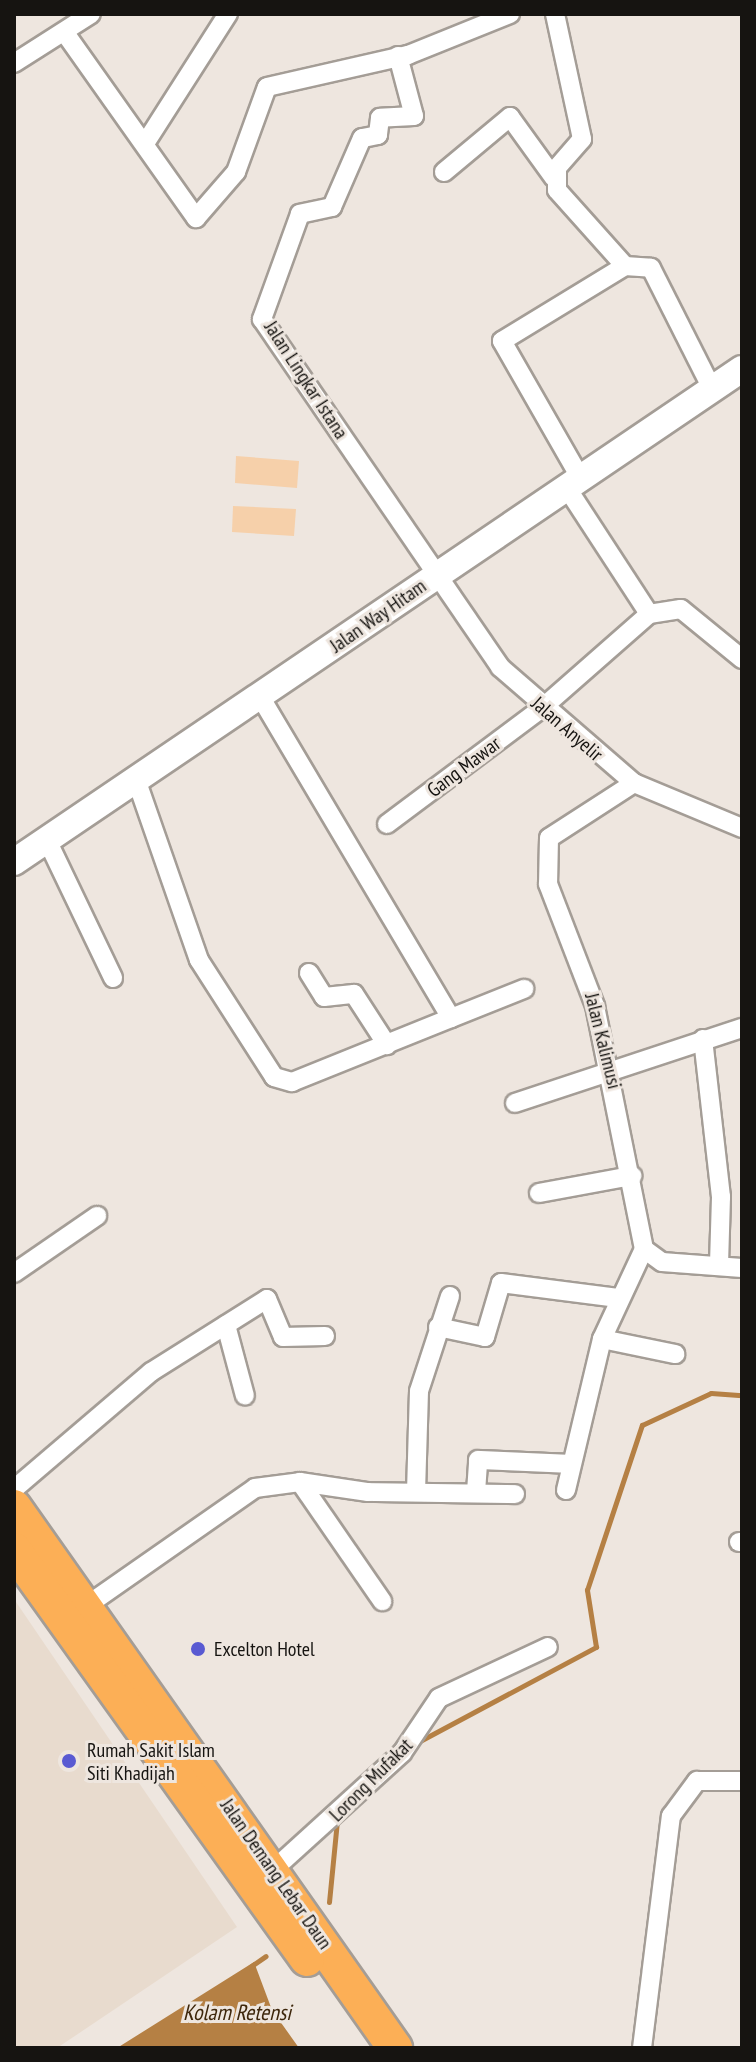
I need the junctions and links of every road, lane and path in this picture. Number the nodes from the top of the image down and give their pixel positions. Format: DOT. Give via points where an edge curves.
graph roads {
  1 [pos="91,14"];
  2 [pos="228,14"];
  3 [pos="510,14"];
  4 [pos="555,14"];
  5 [pos="65,33"];
  6 [pos="392,57"];
  7 [pos="14,63"];
  8 [pos="146,142"];
  9 [pos="444,172"];
  10 [pos="554,178"];
  11 [pos="625,266"];
  12 [pos="742,369"];
  13 [pos="712,389"];
  14 [pos="574,483"];
  15 [pos="434,576"];
  16 [pos="649,614"];
  17 [pos="742,659"];
  18 [pos="261,698"];
  19 [pos="541,709"];
  20 [pos="137,782"];
  21 [pos="634,783"];
  22 [pos="387,824"];
  23 [pos="742,828"];
  24 [pos="47,840"];
  25 [pos="14,862"];
  26 [pos="309,973"];
  27 [pos="113,978"];
  28 [pos="524,989"];
  29 [pos="451,1018"];
  30 [pos="742,1028"];
  31 [pos="703,1039"];
  32 [pos="387,1045"];
  33 [pos="612,1069"];
  34 [pos="515,1103"];
  35 [pos="632,1176"];
  36 [pos="539,1193"];
  37 [pos="97,1216"];
  38 [pos="644,1249"];
  39 [pos="719,1266"];
  40 [pos="742,1268"];
  41 [pos="14,1273"];
  42 [pos="450,1296"];
  43 [pos="618,1298"];
  44 [pos="226,1325"];
  45 [pos="438,1327"];
  46 [pos="325,1336"];
  47 [pos="602,1339"];
  48 [pos="675,1354"];
  49 [pos="245,1396"];
  50 [pos="569,1464"];
  51 [pos="300,1482"];
  52 [pos="14,1489"];
  53 [pos="566,1490"];
  54 [pos="416,1492"];
  55 [pos="476,1492"];
  56 [pos="515,1494"];
  57 [pos="14,1507"];
  58 [pos="14,1550"];
  59 [pos="382,1601"];
  60 [pos="75,1614"];
  61 [pos="548,1647"];
  62 [pos="742,1781"];
  63 [pos="274,1869"];
  64 [pos="369,2048"];
  65 [pos="395,2048"];
  66 [pos="642,2048"];
  1 -- 5 [label="street"];
  2 -- 8 [label="street"];
  3 -- 6 [label="street"];
  4 -- 10 [label="street" via="582,139"];
  5 -- 7 [label="street"];
  5 -- 8 [label="street"];
  6 -- 8 [label="street" via="267,87 236,172 196,218"];
  6 -- 15 [label="street, Jalan Lingkar Istana" via="414,116 380,118 378,135 362,138 332,207 301,212 262,319"];
  9 -- 10 [label="street" via="510,117"];
  10 -- 11 [label="street"];
  11 -- 13 [label="street" via="651,268"];
  11 -- 14 [label="street" via="502,341"];
  12 -- 13 [label="street, Jalan Way Hitam"];
  13 -- 14 [label="street, Jalan Way Hitam"];
  14 -- 15 [label="street, Jalan Way Hitam"];
  14 -- 16 [label="street"];
  15 -- 18 [label="street, Jalan Way Hitam"];
  15 -- 19 [label="street, Jalan Anyelir"];
  16 -- 17 [label="street" via="681,609"];
  16 -- 19 [label="street, Gang Mawar"];
  18 -- 20 [label="street, Jalan Way Hitam"];
  18 -- 29 [label="street"];
  19 -- 21 [label="street, Jalan Anyelir"];
  19 -- 22 [label="street, Gang Mawar"];
  20 -- 24 [label="street, Jalan Way Hitam"];
  20 -- 32 [label="street" via="199,960 274,1077 292,1082"];
  21 -- 23 [label="street, Jalan Anyelir"];
  21 -- 33 [label="street, Jalan Kalimusi" via="557,831 544,858"];
  24 -- 25 [label="street, Jalan Way Hitam"];
  24 -- 27 [label="street"];
  26 -- 32 [label="street" via="324,997 354,994"];
  28 -- 29 [label="street"];
  29 -- 32 [label="street"];
  30 -- 31 [label="street"];
  31 -- 33 [label="street"];
  31 -- 39 [label="street" via="721,1197"];
  33 -- 34 [label="street"];
  33 -- 35 [label="street, Jalan Kalimusi"];
  35 -- 36 [label="street"];
  35 -- 38 [label="street, Jalan Kalimusi"];
  37 -- 41 [label="street"];
  38 -- 39 [label="street" via="662,1262"];
  38 -- 43 [label="street"];
  39 -- 40 [label="street"];
  42 -- 45 [label="street"];
  43 -- 45 [label="street" via="501,1283 485,1337"];
  43 -- 47 [label="street"];
  44 -- 46 [label="street" via="267,1299 283,1337"];
  44 -- 49 [label="street"];
  44 -- 52 [label="street" via="151,1372"];
  45 -- 54 [label="street" via="419,1391"];
  47 -- 48 [label="street"];
  47 -- 50 [label="street"];
  50 -- 53 [label="street"];
  50 -- 55 [label="street" via="478,1460"];
  51 -- 54 [label="street"];
  51 -- 59 [label="street"];
  51 -- 60 [label="street" via="233,1498"];
  54 -- 55 [label="street"];
  55 -- 56 [label="street"];
  57 -- 60 [label="highway, Jalan Demang Lebar Daun"];
  58 -- 60 [label="highway, Jalan Demang Lebar Daun"];
  60 -- 63 [label="highway, Jalan Demang Lebar Daun"];
  60 -- 64 [label="highway, Jalan Demang Lebar Daun"];
  61 -- 63 [label="street, Lorong Mufakat" via="439,1698 402,1753"];
  62 -- 66 [label="street" via="697,1781 671,1816"];
  63 -- 65 [label="highway, Jalan Demang Lebar Daun"];
}
